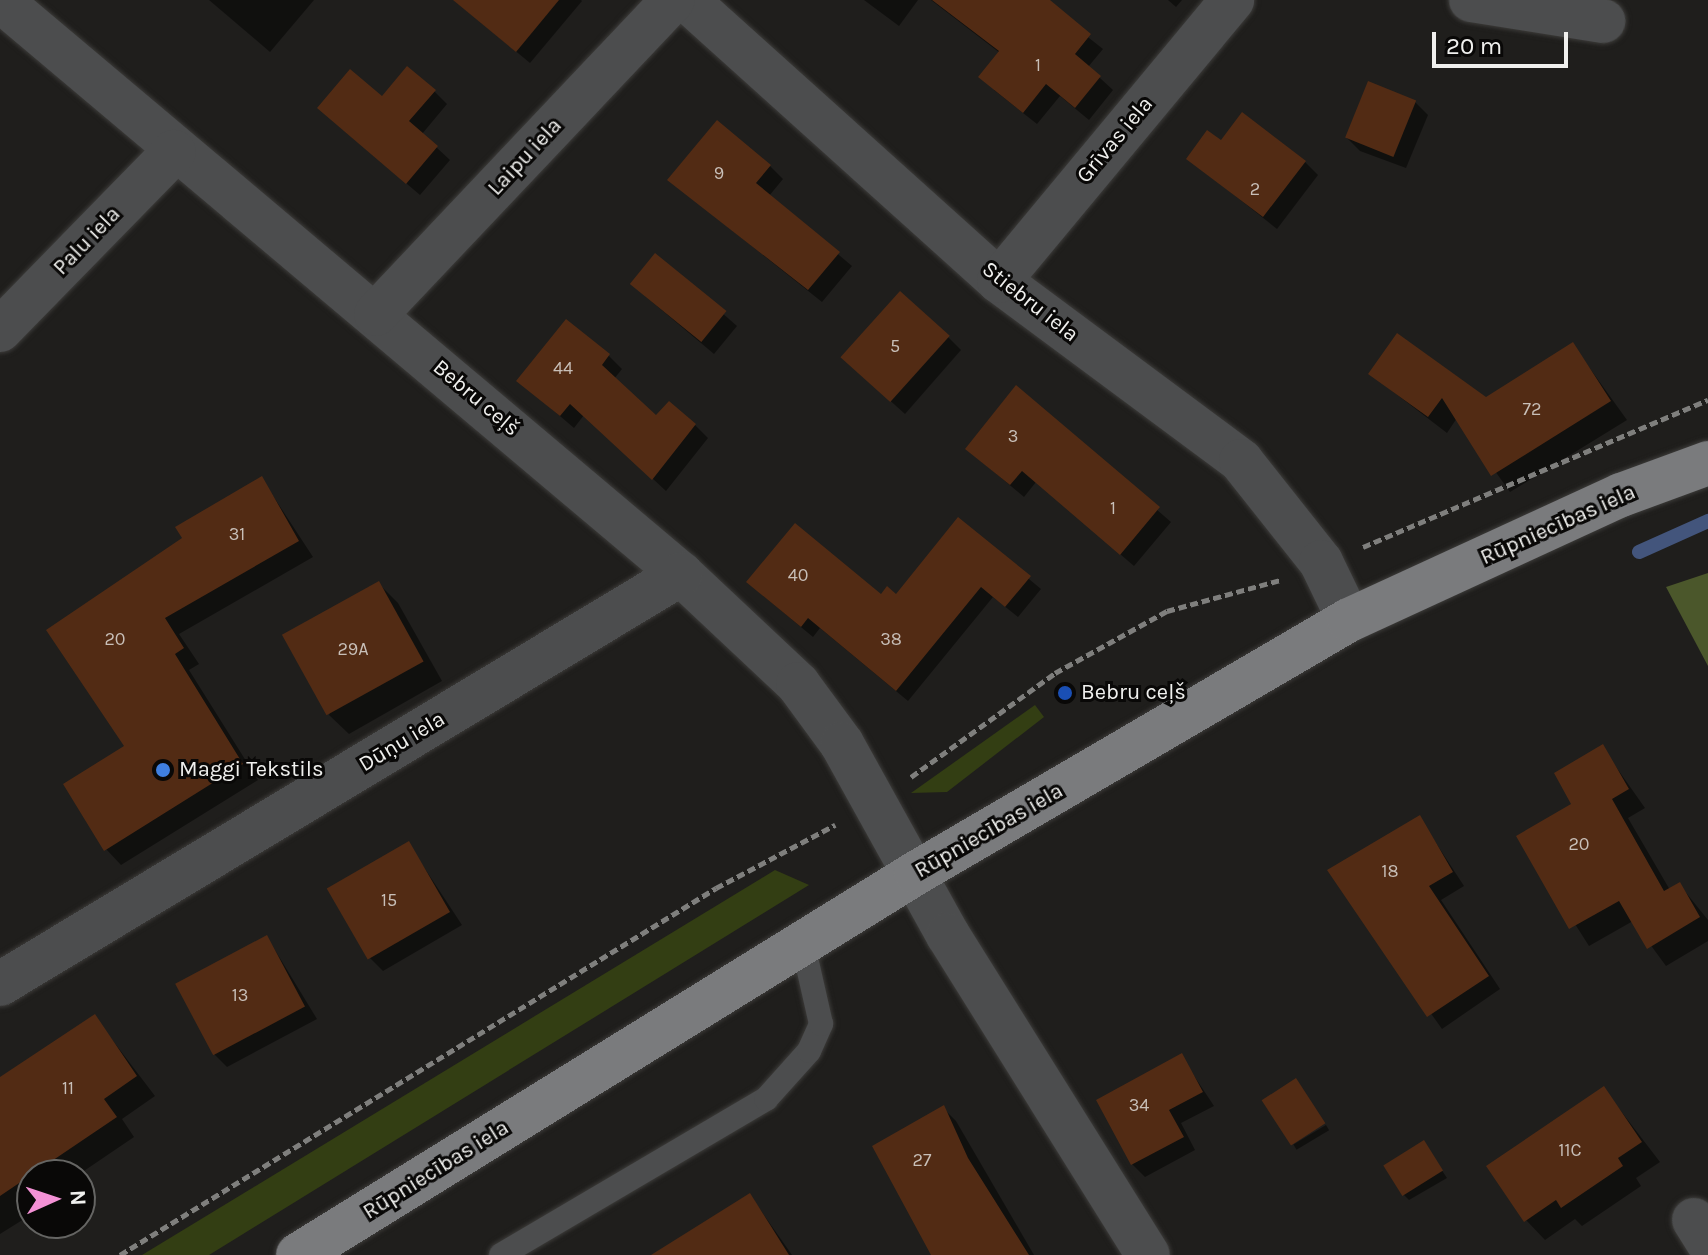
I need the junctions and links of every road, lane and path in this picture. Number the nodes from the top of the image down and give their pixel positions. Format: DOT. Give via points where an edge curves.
graph roads {
  1 [pos="0,0"];
  2 [pos="673,0"];
  3 [pos="687,0"];
  4 [pos="1232,0"];
  5 [pos="1471,0"];
  6 [pos="1603,21"];
  7 [pos="174,152"];
  8 [pos="999,281"];
  9 [pos="376,314"];
  10 [pos="0,330"];
  11 [pos="1708,463"];
  12 [pos="681,574"];
  13 [pos="1349,620"];
  14 [pos="916,873"];
  15 [pos="803,945"];
  16 [pos="0,984"];
  17 [pos="298,1255"];
  18 [pos="501,1255"];
  19 [pos="1148,1255"];
  1 -- 7 [label="street, Bebru ceļš"];
  2 -- 9 [label="street, Laipu iela"];
  3 -- 8 [label="street, Stiebru iela"];
  4 -- 8 [label="street, Grīvas iela"];
  5 -- 6 [label="street"];
  7 -- 9 [label="street, Bebru ceļš"];
  7 -- 10 [label="street, Palu iela"];
  8 -- 13 [label="street, Stiebru iela" via="1241,461 1321,562"];
  9 -- 12 [label="street, Bebru ceļš"];
  11 -- 13 [label="main road, Rūpniecības iela" via="1621,495"];
  12 -- 14 [label="street, Bebru ceļš" via="798,684"];
  12 -- 16 [label="street, Dūņu iela"];
  13 -- 14 [label="main road, Rūpniecības iela"];
  14 -- 15 [label="main road, Rūpniecības iela"];
  14 -- 19 [label="street, Bebru ceļš"];
  15 -- 17 [label="main road, Rūpniecības iela"];
  15 -- 18 [label="lane" via="821,1024 809,1051 766,1099"];
}
